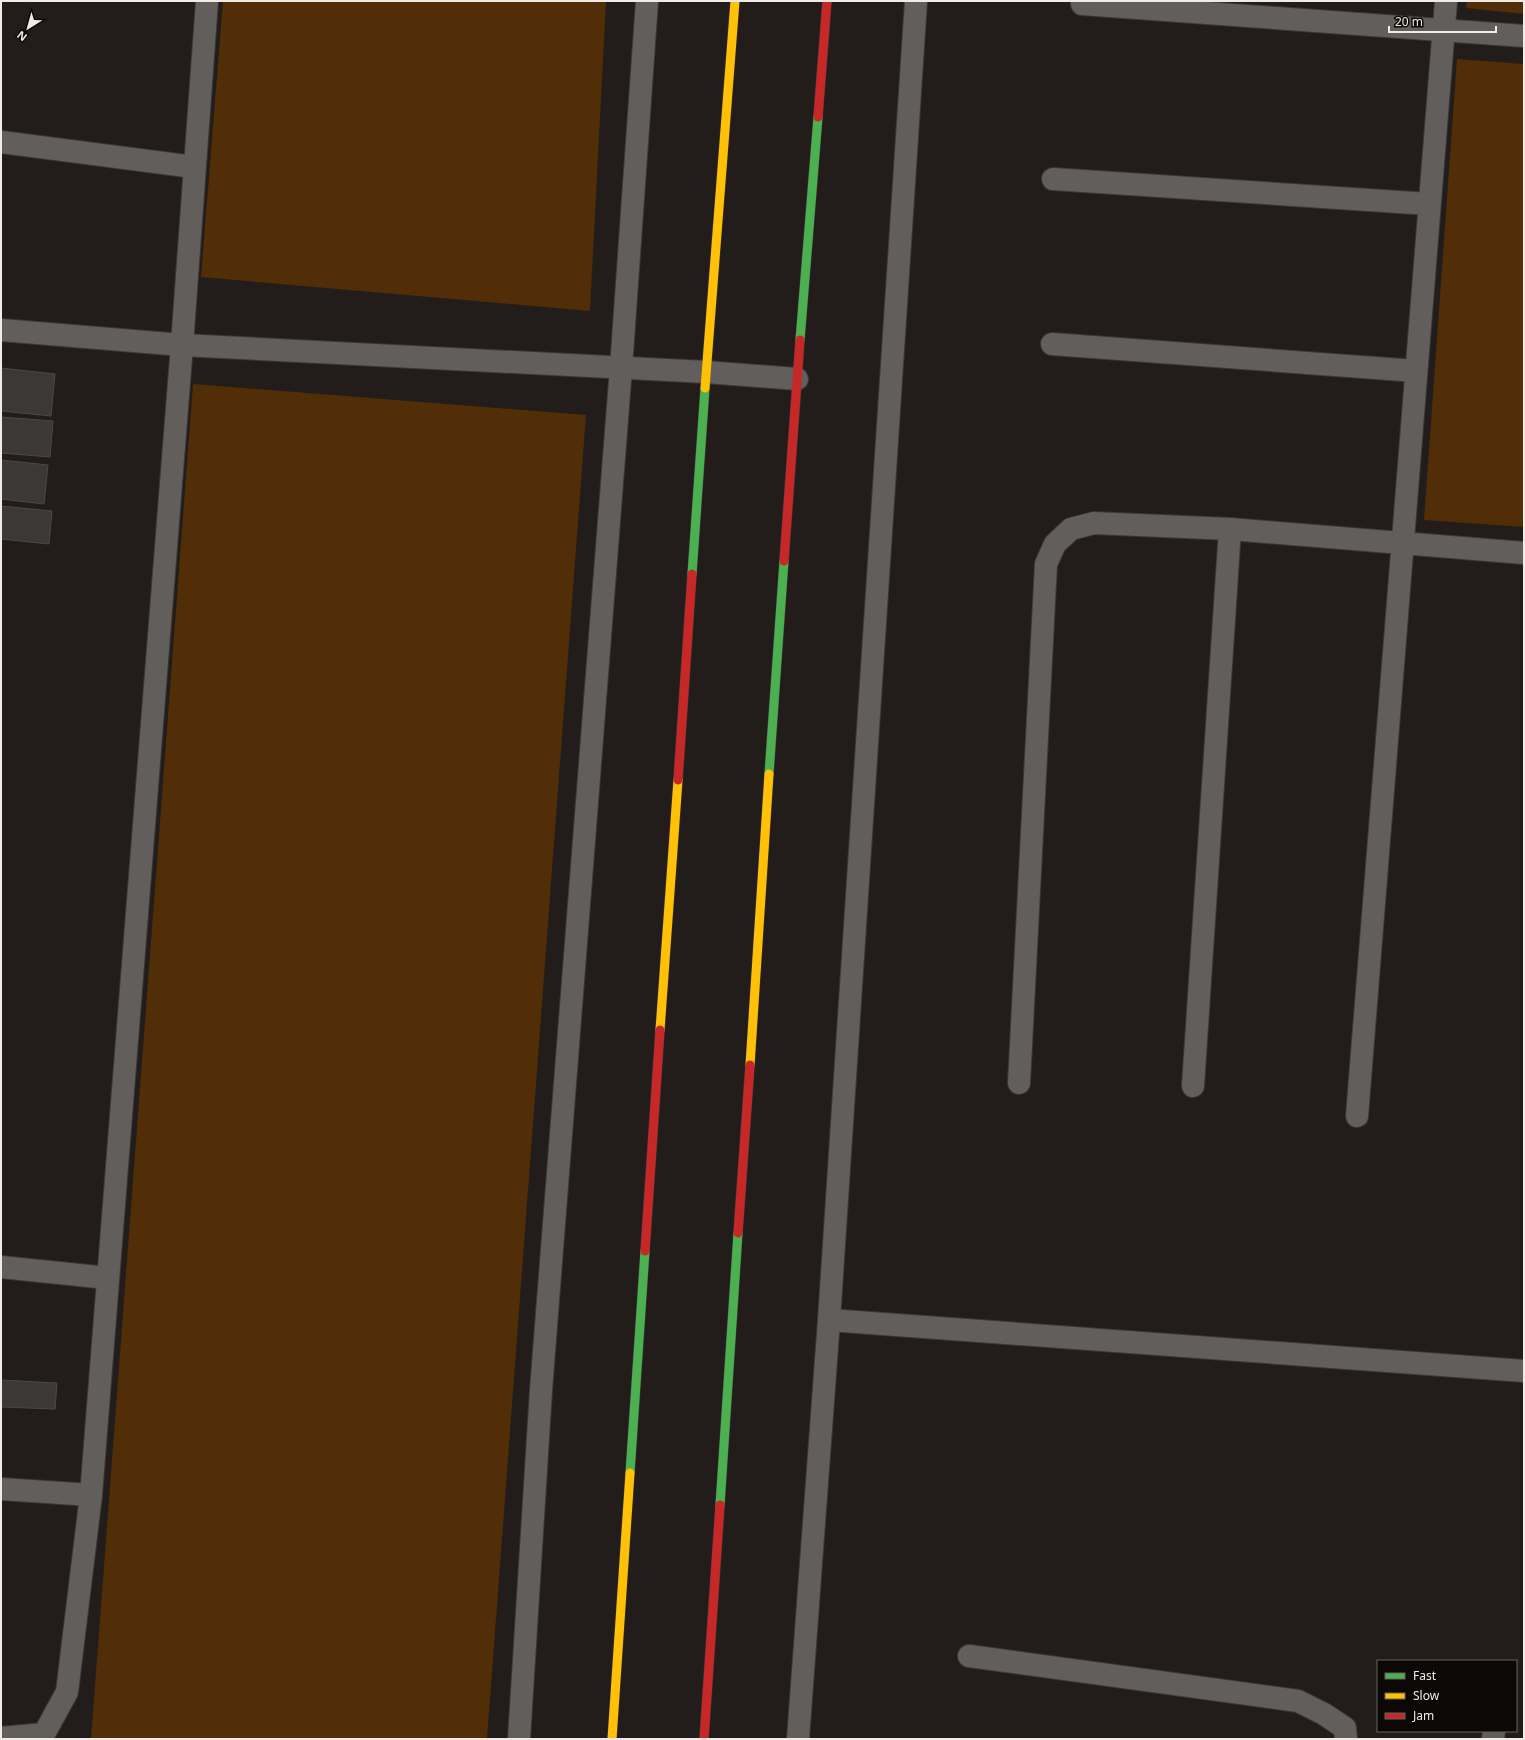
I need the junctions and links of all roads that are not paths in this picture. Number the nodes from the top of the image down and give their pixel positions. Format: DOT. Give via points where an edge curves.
graph roads {
  1 [pos="207,1"];
  2 [pos="647,1"];
  3 [pos="735,1"];
  4 [pos="827,1"];
  5 [pos="916,1"];
  6 [pos="1446,1"];
  7 [pos="1082,4"];
  8 [pos="1443,30"];
  9 [pos="1524,36"];
  10 [pos="1,142"];
  11 [pos="194,167"];
  12 [pos="1053,179"];
  13 [pos="1429,204"];
  14 [pos="1,330"];
  15 [pos="1052,344"];
  16 [pos="182,345"];
  17 [pos="621,368"];
  18 [pos="1416,371"];
  19 [pos="706,372"];
  20 [pos="797,379"];
  21 [pos="1230,529"];
  22 [pos="1402,543"];
  23 [pos="1524,553"];
  24 [pos="1019,1083"];
  25 [pos="1193,1086"];
  26 [pos="1357,1116"];
  27 [pos="1,1267"];
  28 [pos="108,1278"];
  29 [pos="829,1320"];
  30 [pos="1524,1371"];
  31 [pos="1,1489"];
  32 [pos="91,1495"];
  33 [pos="969,1656"];
  34 [pos="1,1738"];
  35 [pos="519,1739"];
  36 [pos="612,1739"];
  37 [pos="704,1739"];
  38 [pos="798,1739"];
  39 [pos="1346,1739"];
  1 -- 11 [label="street"];
  2 -- 17 [label="street"];
  3 -- 19 [label="street"];
  4 -- 20 [label="street"];
  5 -- 29 [label="street"];
  6 -- 8 [label="street"];
  7 -- 8 [label="street"];
  8 -- 9 [label="street"];
  8 -- 13 [label="street"];
  10 -- 11 [label="street"];
  11 -- 16 [label="street"];
  12 -- 13 [label="street"];
  13 -- 18 [label="street"];
  14 -- 16 [label="street"];
  15 -- 18 [label="street"];
  16 -- 17 [label="street"];
  16 -- 28 [label="street"];
  17 -- 19 [label="street"];
  17 -- 35 [label="street" via="541,1390"];
  18 -- 22 [label="street"];
  19 -- 20 [label="street"];
  19 -- 36 [label="street"];
  20 -- 37 [label="street"];
  21 -- 22 [label="street"];
  21 -- 24 [label="street" via="1094,523 1071,529 1055,544 1046,564"];
  21 -- 25 [label="street"];
  22 -- 23 [label="street"];
  22 -- 26 [label="street"];
  27 -- 28 [label="street"];
  28 -- 32 [label="street"];
  29 -- 30 [label="street"];
  29 -- 38 [label="street"];
  31 -- 32 [label="street"];
  32 -- 34 [label="street" via="67,1692 44,1734"];
  33 -- 39 [label="street" via="1298,1701 1345,1728"];
}
